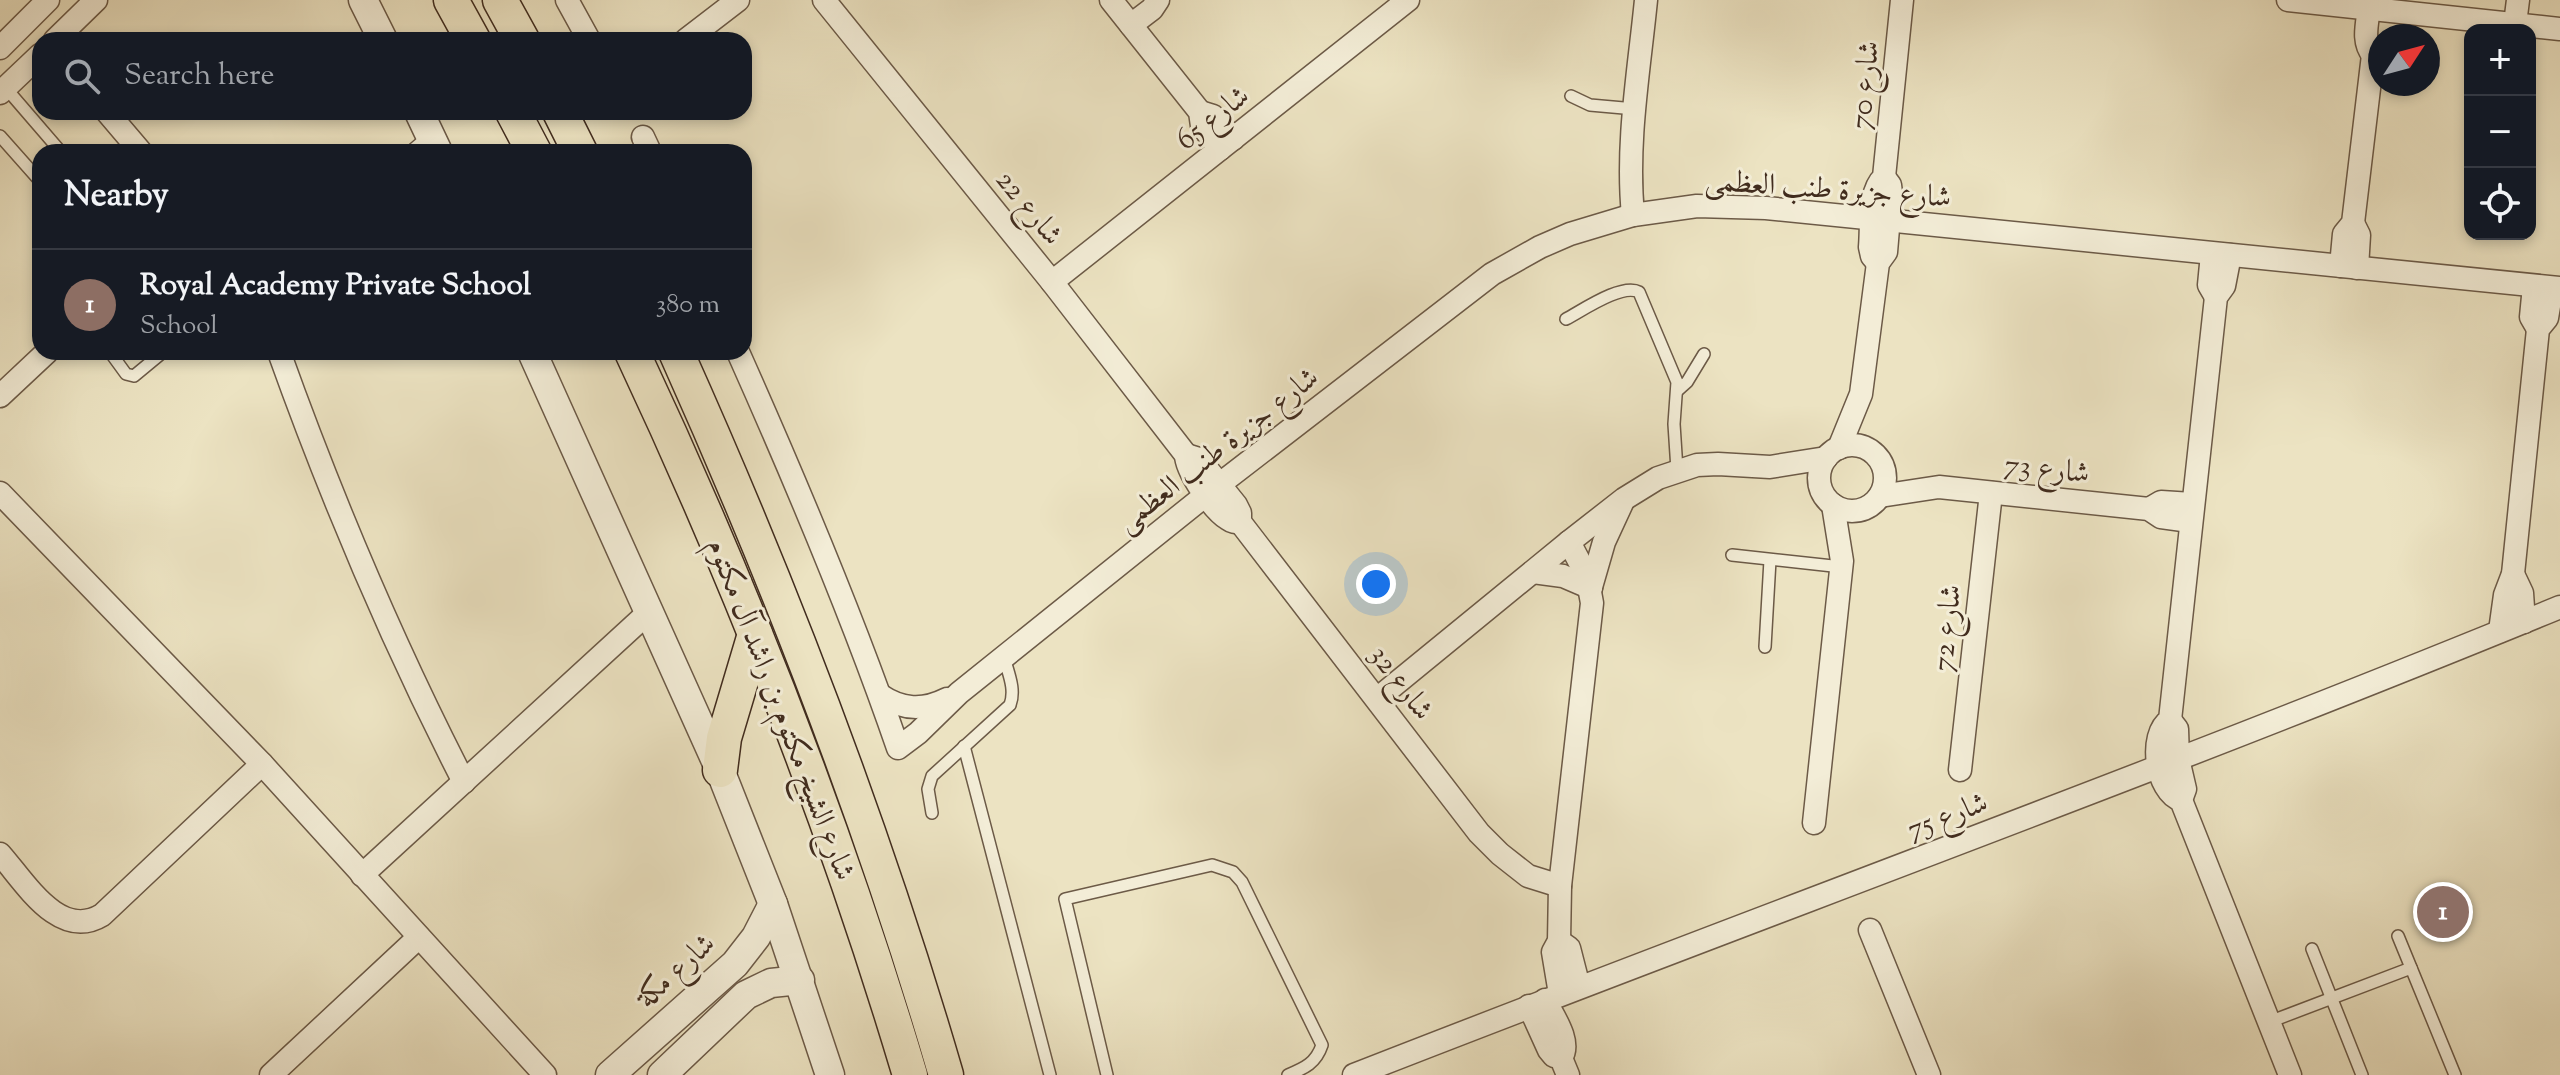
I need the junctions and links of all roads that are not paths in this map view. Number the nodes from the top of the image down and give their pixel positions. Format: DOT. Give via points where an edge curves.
graph roads {
  1 [pos="48,0"];
  2 [pos="96,0"];
  3 [pos="363,0"];
  4 [pos="451,0"];
  5 [pos="500,0"];
  6 [pos="567,0"];
  7 [pos="738,0"];
  8 [pos="824,0"];
  9 [pos="1158,0"];
  10 [pos="1408,0"];
  11 [pos="1646,0"];
  12 [pos="1902,0"];
  13 [pos="2288,0"];
  14 [pos="2518,0"];
  15 [pos="1125,9"];
  16 [pos="2377,9"];
  17 [pos="2505,15"];
  18 [pos="2378,24"];
  19 [pos="2560,29"];
  20 [pos="67,32"];
  21 [pos="379,32"];
  22 [pos="469,32"];
  23 [pos="518,32"];
  24 [pos="585,32"];
  25 [pos="696,32"];
  26 [pos="0,48"];
  27 [pos="32,64"];
  28 [pos="3,90"];
  29 [pos="1571,96"];
  30 [pos="2372,96"];
  31 [pos="1635,109"];
  32 [pos="114,120"];
  33 [pos="517,120"];
  34 [pos="564,120"];
  35 [pos="0,136"];
  36 [pos="54,144"];
  37 [pos="134,144"];
  38 [pos="530,144"];
  39 [pos="576,144"];
  40 [pos="1226,144"];
  41 [pos="32,172"];
  42 [pos="1633,215"];
  43 [pos="1881,220"];
  44 [pos="2221,254"];
  45 [pos="2349,267"];
  46 [pos="1052,282"];
  47 [pos="2549,287"];
  48 [pos="1566,319"];
  49 [pos="1704,354"];
  50 [pos="38,360"];
  51 [pos="116,360"];
  52 [pos="153,360"];
  53 [pos="282,360"];
  54 [pos="536,360"];
  55 [pos="636,360"];
  56 [pos="680,360"];
  57 [pos="741,360"];
  58 [pos="1677,391"];
  59 [pos="1861,394"];
  60 [pos="0,396"];
  61 [pos="1832,453"];
  62 [pos="1877,458"];
  63 [pos="1770,467"];
  64 [pos="1677,470"];
  65 [pos="1939,487"];
  66 [pos="1213,489"];
  67 [pos="0,493"];
  68 [pos="1991,493"];
  69 [pos="1624,499"];
  70 [pos="1828,499"];
  71 [pos="1873,502"];
  72 [pos="2191,513"];
  73 [pos="1569,542"];
  74 [pos="1732,555"];
  75 [pos="1770,560"];
  76 [pos="1842,564"];
  77 [pos="1533,572"];
  78 [pos="2513,574"];
  79 [pos="1591,588"];
  80 [pos="2560,607"];
  81 [pos="650,611"];
  82 [pos="2524,622"];
  83 [pos="2500,631"];
  84 [pos="755,634"];
  85 [pos="1765,647"];
  86 [pos="1004,657"];
  87 [pos="959,693"];
  88 [pos="880,695"];
  89 [pos="1377,699"];
  90 [pos="964,746"];
  91 [pos="2168,763"];
  92 [pos="262,764"];
  93 [pos="720,770"];
  94 [pos="1960,770"];
  95 [pos="464,782"];
  96 [pos="932,813"];
  97 [pos="1814,823"];
  98 [pos="0,854"];
  99 [pos="362,875"];
  100 [pos="1561,878"];
  101 [pos="773,904"];
  102 [pos="1870,930"];
  103 [pos="2398,936"];
  104 [pos="419,937"];
  105 [pos="2312,949"];
  106 [pos="2411,968"];
  107 [pos="800,980"];
  108 [pos="1553,997"];
  109 [pos="2332,998"];
  110 [pos="2269,1022"];
  111 [pos="1565,1067"];
  112 [pos="271,1075"];
  113 [pos="545,1075"];
  114 [pos="610,1075"];
  115 [pos="662,1075"];
  116 [pos="830,1075"];
  117 [pos="910,1075"];
  118 [pos="946,1075"];
  119 [pos="1050,1075"];
  120 [pos="1107,1075"];
  121 [pos="1288,1075"];
  122 [pos="1354,1075"];
  123 [pos="1929,1075"];
  124 [pos="2290,1075"];
  125 [pos="2362,1075"];
  126 [pos="2455,1075"];
  1 -- 26 [label="street"];
  2 -- 20 [label="street"];
  3 -- 21 [label="street"];
  4 -- 22 [label="main road"];
  5 -- 23 [label="main road"];
  6 -- 24 [label="street"];
  7 -- 25 [label="street"];
  8 -- 46 [label="street, شارع 22"];
  9 -- 15 [label="street" via="1152,9"];
  10 -- 40 [label="street, شارع 65"];
  11 -- 31 [label="street"];
  12 -- 43 [label="street, شارع 70" via="1884,177 1876,188"];
  13 -- 16 [label="street"];
  14 -- 17 [label="street"];
  15 -- 40 [label="street" via="1200,112 1213,116"];
  16 -- 17 [label="street"];
  16 -- 18 [label="street"];
  17 -- 19 [label="street"];
  27 -- 28 [label="street"];
  28 -- 36 [label="lane"];
  29 -- 31 [label="lane" via="1590,105"];
  30 -- 45 [label="street" via="2353,223 2344,234"];
  31 -- 42 [label="street"];
  32 -- 37 [label="street"];
  33 -- 38 [label="main road"];
  34 -- 39 [label="main road"];
  35 -- 41 [label="lane"];
  40 -- 46 [label="street, شارع 65"];
  42 -- 43 [label="street, شارع جزيرة طنب العظمى" via="1732,206"];
  42 -- 66 [label="street, شارع جزيرة طنب العظمى" via="1560,238 1492,274"];
  43 -- 44 [label="street, شارع جزيرة طنب العظمى"];
  43 -- 59 [label="street, شارع 70" via="1871,252 1878,263"];
  44 -- 45 [label="street, شارع جزيرة طنب العظمى"];
  44 -- 72 [label="street" via="2209,285 2216,297"];
  45 -- 47 [label="street, شارع جزيرة طنب العظمى"];
  46 -- 66 [label="street, شارع 22" via="1186,455 1188,469"];
  47 -- 78 [label="street" via="2531,317 2538,329"];
  48 -- 58 [label="lane" via="1623,289 1634,289 1675,375"];
  49 -- 58 [label="lane"];
  50 -- 60 [label="street"];
  51 -- 52 [label="lane" via="134,376"];
  53 -- 95 [label="street" via="363,570"];
  54 -- 81 [label="street"];
  55 -- 84 [label="main road, شارع الشيخ مكتوم بن راشد آل مكتوم"];
  56 -- 118 [label="main road, شارع الشيخ مكتوم بن راشد آل مكتوم" via="829,722"];
  57 -- 88 [label="street"];
  58 -- 64 [label="lane"];
  59 -- 61 [label="street, شارع 70"];
  59 -- 62 [label="street, شارع 70"];
  61 -- 62 [label="street" via="1856,445"];
  61 -- 63 [label="street"];
  61 -- 70 [label="street" via="1819,475"];
  62 -- 65 [label="street, شارع 73"];
  62 -- 71 [label="street" via="1884,486"];
  63 -- 64 [label="street" via="1718,464"];
  63 -- 70 [label="street"];
  64 -- 69 [label="street"];
  65 -- 68 [label="street, شارع 73"];
  65 -- 71 [label="street, شارع 73"];
  66 -- 86 [label="street, شارع جزيرة طنب العظمى"];
  66 -- 89 [label="street, شارع 32" via="1228,519 1240,522"];
  67 -- 92 [label="street"];
  68 -- 72 [label="street, شارع 73" via="2149,509 2161,502"];
  68 -- 94 [label="street, شارع 72"];
  69 -- 73 [label="street"];
  69 -- 79 [label="street"];
  70 -- 71 [label="street" via="1856,511"];
  70 -- 76 [label="street"];
  71 -- 76 [label="street" via="1853,533"];
  72 -- 91 [label="street" via="2170,720 2177,729"];
  73 -- 77 [label="street"];
  73 -- 79 [label="street"];
  74 -- 75 [label="lane"];
  75 -- 76 [label="lane"];
  75 -- 85 [label="lane"];
  76 -- 97 [label="street"];
  77 -- 79 [label="street" via="1563,576"];
  77 -- 89 [label="street"];
  78 -- 82 [label="street" via="2522,593"];
  78 -- 83 [label="street"];
  79 -- 100 [label="street"];
  80 -- 82 [label="street, شارع 75"];
  81 -- 93 [label="street"];
  81 -- 95 [label="street"];
  82 -- 83 [label="street, شارع 75"];
  83 -- 91 [label="street, شارع 75"];
  84 -- 93 [label="main road" via="724,738"];
  84 -- 117 [label="main road, شارع الشيخ مكتوم بن راشد آل مكتوم" via="849,881"];
  86 -- 87 [label="street, شارع جزيرة طنب العظمى"];
  86 -- 90 [label="lane" via="1012,688 1010,705"];
  87 -- 88 [label="street, شارع جزيرة طنب العظمى" via="916,708"];
  87 -- 88 [label="street, شارع جزيرة طنب العظمى" via="898,748"];
  89 -- 100 [label="street, شارع 32" via="1500,854 1524,871 1538,865"];
  90 -- 96 [label="lane" via="932,776"];
  90 -- 119 [label="lane"];
  91 -- 108 [label="street, شارع 75"];
  91 -- 110 [label="street" via="2171,795 2181,800"];
  92 -- 98 [label="street" via="95,919 80,923 61,918"];
  92 -- 99 [label="street"];
  93 -- 101 [label="street"];
  95 -- 99 [label="street"];
  99 -- 104 [label="street"];
  100 -- 108 [label="street"];
  101 -- 107 [label="street"];
  101 -- 114 [label="street, شارع مكة" via="735,964"];
  102 -- 123 [label="street"];
  103 -- 106 [label="lane"];
  104 -- 112 [label="street"];
  104 -- 113 [label="street"];
  105 -- 109 [label="lane"];
  106 -- 109 [label="lane"];
  106 -- 126 [label="lane"];
  107 -- 115 [label="street" via="771,983 746,995"];
  107 -- 116 [label="street"];
  108 -- 111 [label="street" via="1551,1053"];
  108 -- 122 [label="street, شارع 75"];
  109 -- 110 [label="lane"];
  109 -- 125 [label="lane"];
  110 -- 124 [label="street"];
  120 -- 121 [label="lane" via="1065,899 1212,865 1233,872 1242,882 1322,1045 1311,1064"];
}
